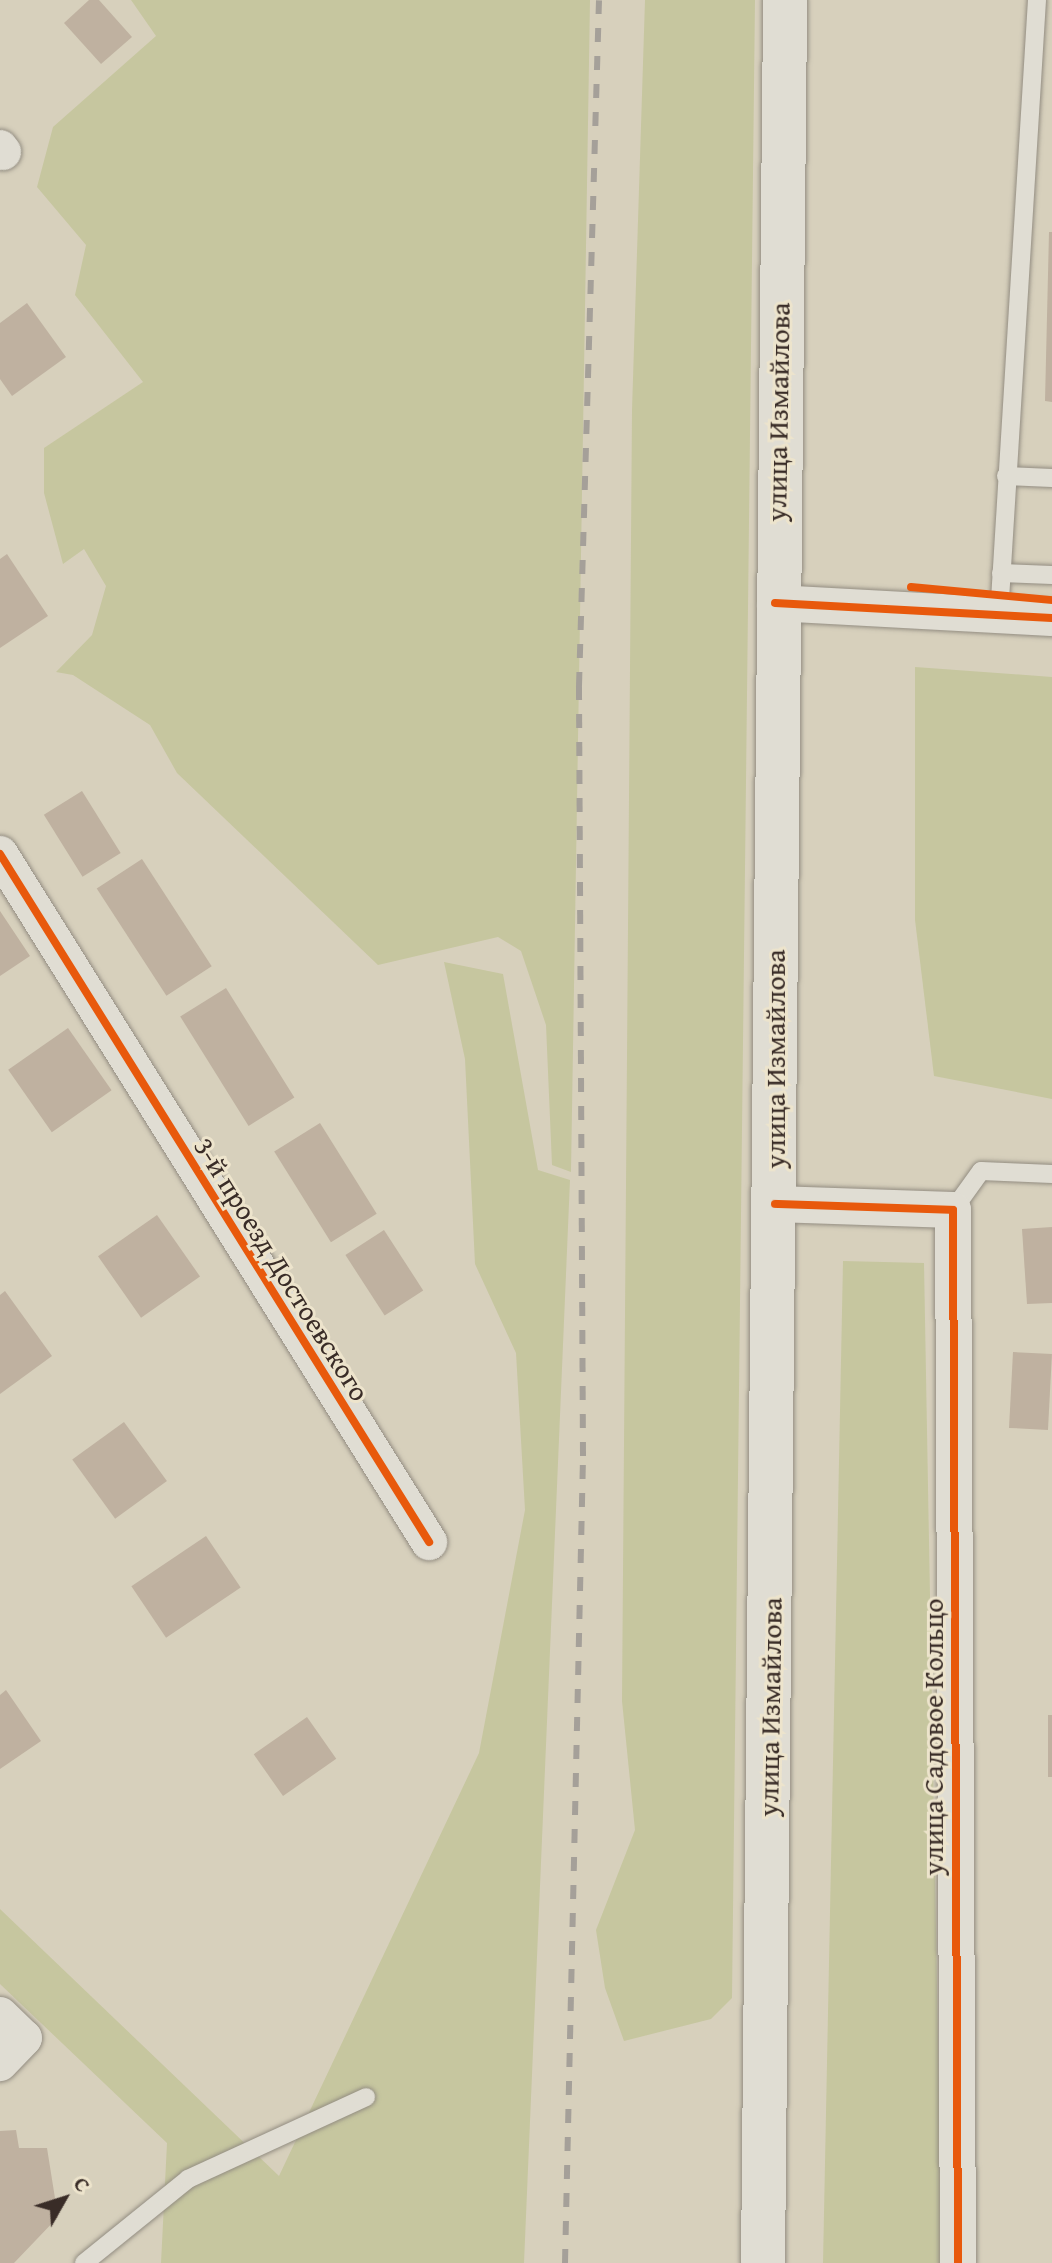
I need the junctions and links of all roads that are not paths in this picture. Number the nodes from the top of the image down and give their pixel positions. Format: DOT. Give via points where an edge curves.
graph roads {
  1 [pos="785,0"];
  2 [pos="1037,0"];
  3 [pos="1043,79"];
  4 [pos="1006,476"];
  5 [pos="1052,478"];
  6 [pos="1001,573"];
  7 [pos="1052,575"];
  8 [pos="775,603"];
  9 [pos="999,616"];
  10 [pos="1052,618"];
  11 [pos="0,854"];
  12 [pos="1052,1174"];
  13 [pos="775,1204"];
  14 [pos="953,1210"];
  15 [pos="429,1542"];
  16 [pos="0,2015"];
  17 [pos="0,2063"];
  18 [pos="366,2097"];
  19 [pos="84,2263"];
  20 [pos="763,2263"];
  21 [pos="958,2263"];
  1 -- 8 [label="main road, улица Измайлова"];
  2 -- 3 [label="lane"];
  3 -- 4 [label="lane"];
  4 -- 5 [label="lane"];
  4 -- 6 [label="lane"];
  6 -- 7 [label="lane"];
  6 -- 9 [label="lane"];
  8 -- 9 [label="street"];
  8 -- 13 [label="main road, улица Измайлова"];
  9 -- 10 [label="street"];
  11 -- 15 [label="street, 3-й проезд Достоевского"];
  12 -- 14 [label="lane" via="981,1171"];
  13 -- 14 [label="street"];
  13 -- 20 [label="main road, улица Измайлова"];
  14 -- 21 [label="street, улица Садовое Кольцо"];
  16 -- 17 [label="street" via="24,2038"];
  18 -- 19 [label="lane" via="188,2179"];
}
